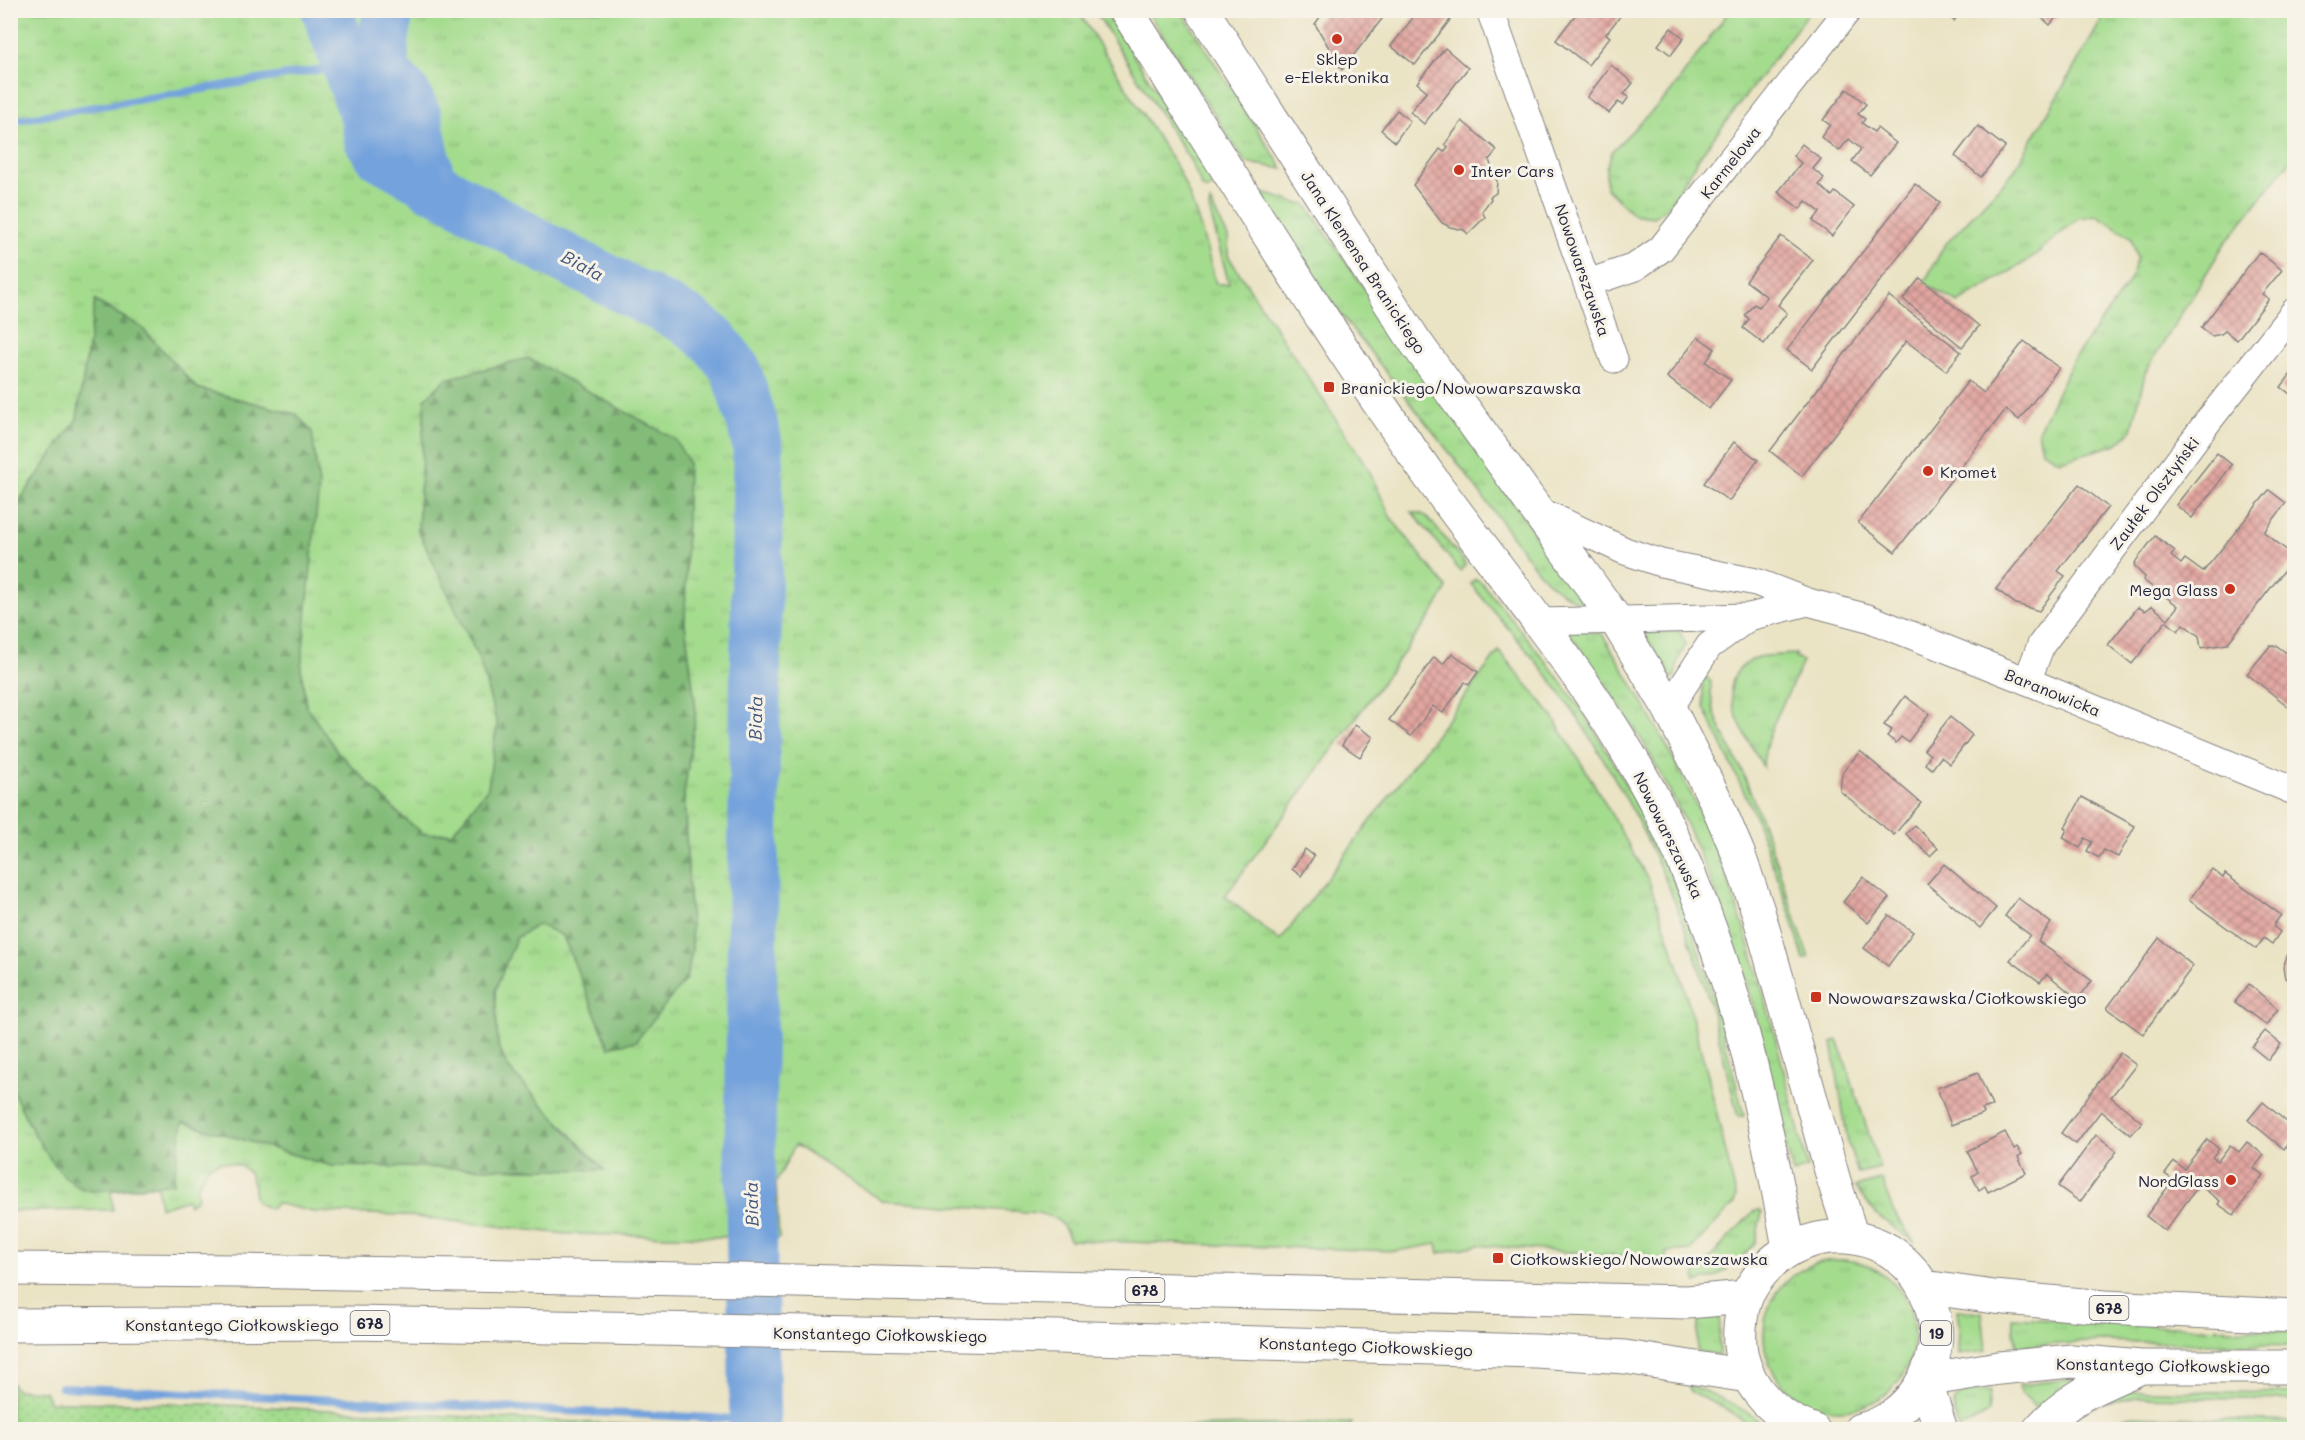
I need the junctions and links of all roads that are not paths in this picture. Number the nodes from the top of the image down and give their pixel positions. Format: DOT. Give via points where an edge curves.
graph roads {
  1 [pos="1126,10"];
  2 [pos="1202,10"];
  3 [pos="1490,10"];
  4 [pos="1848,10"];
  5 [pos="1588,283"];
  6 [pos="2295,312"];
  7 [pos="1614,359"];
  8 [pos="1534,508"];
  9 [pos="1808,602"];
  10 [pos="1749,617"];
  11 [pos="1616,620"];
  12 [pos="1541,622"];
  13 [pos="2027,681"];
  14 [pos="1669,708"];
  15 [pos="2295,791"];
  16 [pos="1852,1237"];
  17 [pos="1789,1248"];
  18 [pos="10,1269"];
  19 [pos="1924,1287"];
  20 [pos="1746,1297"];
  21 [pos="2295,1316"];
  22 [pos="10,1325"];
  23 [pos="2141,1367"];
  24 [pos="2295,1367"];
  25 [pos="1748,1376"];
  26 [pos="1925,1380"];
  27 [pos="1814,1430"];
  28 [pos="1860,1430"];
  29 [pos="1941,1430"];
  30 [pos="2039,1430"];
  1 -- 12 [label="main road, Nowowarszawska" via="1431,477"];
  2 -- 8 [label="main road, Jana Klemensa Branickiego" via="1414,340"];
  3 -- 5 [label="street, Nowowarszawska"];
  4 -- 5 [label="street, Karmelowa" via="1661,249 1635,267"];
  5 -- 7 [label="street, Nowowarszawska"];
  6 -- 13 [label="street, Zaułek Olsztyński" via="2041,645"];
  8 -- 9 [label="street, Baranowicka" via="1624,551 1661,563 1756,582"];
  8 -- 11 [label="main road"];
  9 -- 10 [label="street, Baranowicka"];
  9 -- 13 [label="street, Baranowicka" via="1868,618"];
  10 -- 11 [label="street, Baranowicka"];
  10 -- 14 [label="street, Baranowicka" via="1709,646"];
  11 -- 12 [label="street, Baranowicka"];
  11 -- 14 [label="main road"];
  12 -- 17 [label="main road, Nowowarszawska" via="1628,753 1658,807 1702,904 1751,1067"];
  13 -- 15 [label="street, Baranowicka"];
  14 -- 16 [label="main road" via="1738,853"];
  16 -- 17 [label="main road, 19" via="1830,1236"];
  16 -- 19 [label="main road, 19" via="1894,1254 1911,1268"];
  17 -- 20 [label="main road, 19" via="1756,1278"];
  18 -- 20 [label="main road, 678" via="237,1270 1688,1302"];
  19 -- 21 [label="main road, 678" via="2105,1307"];
  19 -- 26 [label="main road, 19" via="1936,1334"];
  20 -- 25 [label="main road, 19" via="1739,1337"];
  22 -- 25 [label="main road, Konstantego Ciołkowskiego / 678" via="353,1323 1536,1351 1625,1357"];
  23 -- 24 [label="main road, Konstantego Ciołkowskiego"];
  23 -- 26 [label="main road, Konstantego Ciołkowskiego" via="2072,1361"];
  23 -- 30 [label="main road" via="2081,1393"];
  25 -- 27 [label="main road, 19" via="1760,1396 1776,1411"];
  26 -- 28 [label="main road, 19" via="1889,1418"];
  26 -- 29 [label="main road"];
}
